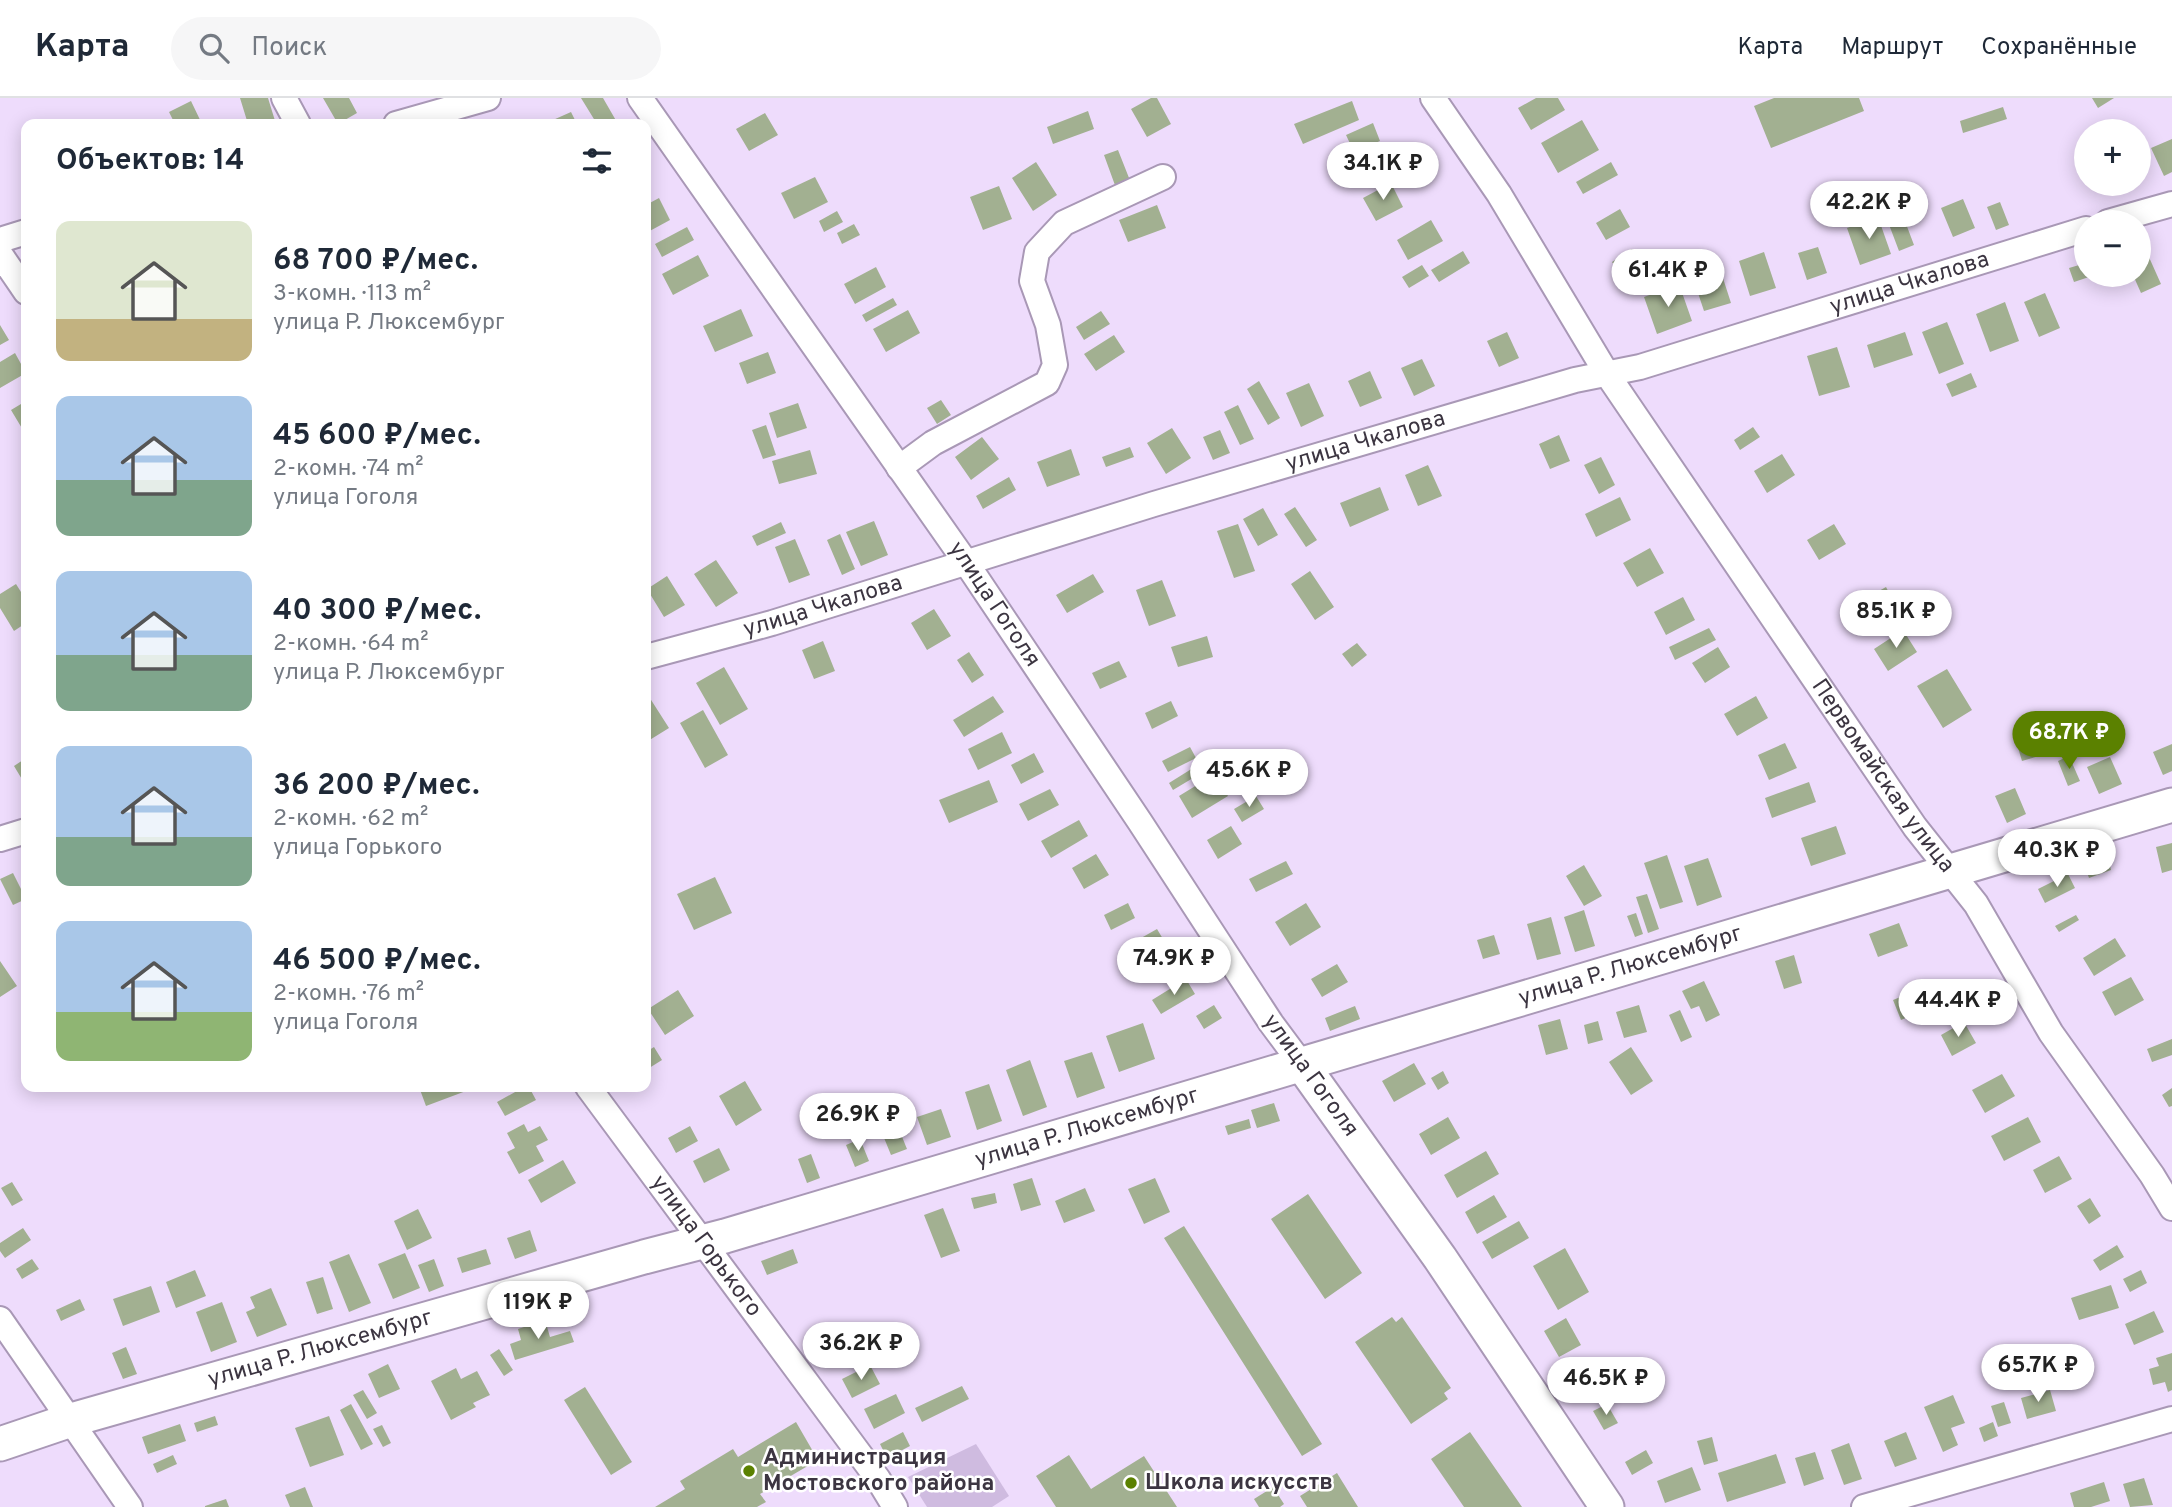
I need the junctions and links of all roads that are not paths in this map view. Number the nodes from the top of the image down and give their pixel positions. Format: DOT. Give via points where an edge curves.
graph roads {
  1 [pos="284,98"];
  2 [pos="488,98"];
  3 [pos="640,98"];
  4 [pos="1433,98"];
  5 [pos="295,119"];
  6 [pos="414,119"];
  7 [pos="1163,177"];
  8 [pos="2172,204"];
  9 [pos="2151,210"];
  10 [pos="2074,233"];
  11 [pos="21,234"];
  12 [pos="0,240"];
  13 [pos="0,254"];
  14 [pos="21,285"];
  15 [pos="1607,374"];
  16 [pos="899,468"];
  17 [pos="965,561"];
  18 [pos="651,656"];
  19 [pos="2172,806"];
  20 [pos="21,833"];
  21 [pos="0,839"];
  22 [pos="1948,871"];
  23 [pos="1303,1066"];
  24 [pos="592,1092"];
  25 [pos="2172,1208"];
  26 [pos="701,1242"];
  27 [pos="0,1319"];
  28 [pos="2172,1419"];
  29 [pos="71,1420"];
  30 [pos="0,1444"];
  31 [pos="130,1507"];
  32 [pos="895,1507"];
  33 [pos="1607,1507"];
  34 [pos="1864,1507"];
  1 -- 5 [label="street"];
  2 -- 6 [label="street"];
  3 -- 16 [label="street, улица Гоголя"];
  4 -- 15 [label="street, Первомайская улица" via="1499,194"];
  7 -- 16 [label="street" via="1064,223 1037,252 1032,281 1048,326 1055,365 1047,383 933,443"];
  8 -- 9 [label="street"];
  10 -- 15 [label="street, улица Чкалова"];
  11 -- 12 [label="street"];
  13 -- 14 [label="street"];
  15 -- 17 [label="street, улица Чкалова"];
  15 -- 22 [label="street, Первомайская улица"];
  16 -- 17 [label="street, улица Гоголя"];
  17 -- 18 [label="street, улица Чкалова" via="772,623"];
  17 -- 23 [label="street, улица Гоголя" via="1270,1023"];
  19 -- 22 [label="street, улица Р. Люксембург"];
  20 -- 21 [label="street"];
  22 -- 23 [label="street, улица Р. Люксембург"];
  22 -- 25 [label="street, Первомайская улица" via="1976,904 2051,1033"];
  23 -- 26 [label="street, улица Р. Люксембург"];
  23 -- 33 [label="street, улица Гоголя" via="1440,1258"];
  24 -- 26 [label="street, улица Горького"];
  26 -- 29 [label="street, улица Р. Люксембург"];
  26 -- 32 [label="street, улица Горького"];
  27 -- 29 [label="street"];
  28 -- 34 [label="street"];
  29 -- 30 [label="street, улица Р. Люксембург"];
  29 -- 31 [label="street"];
}
